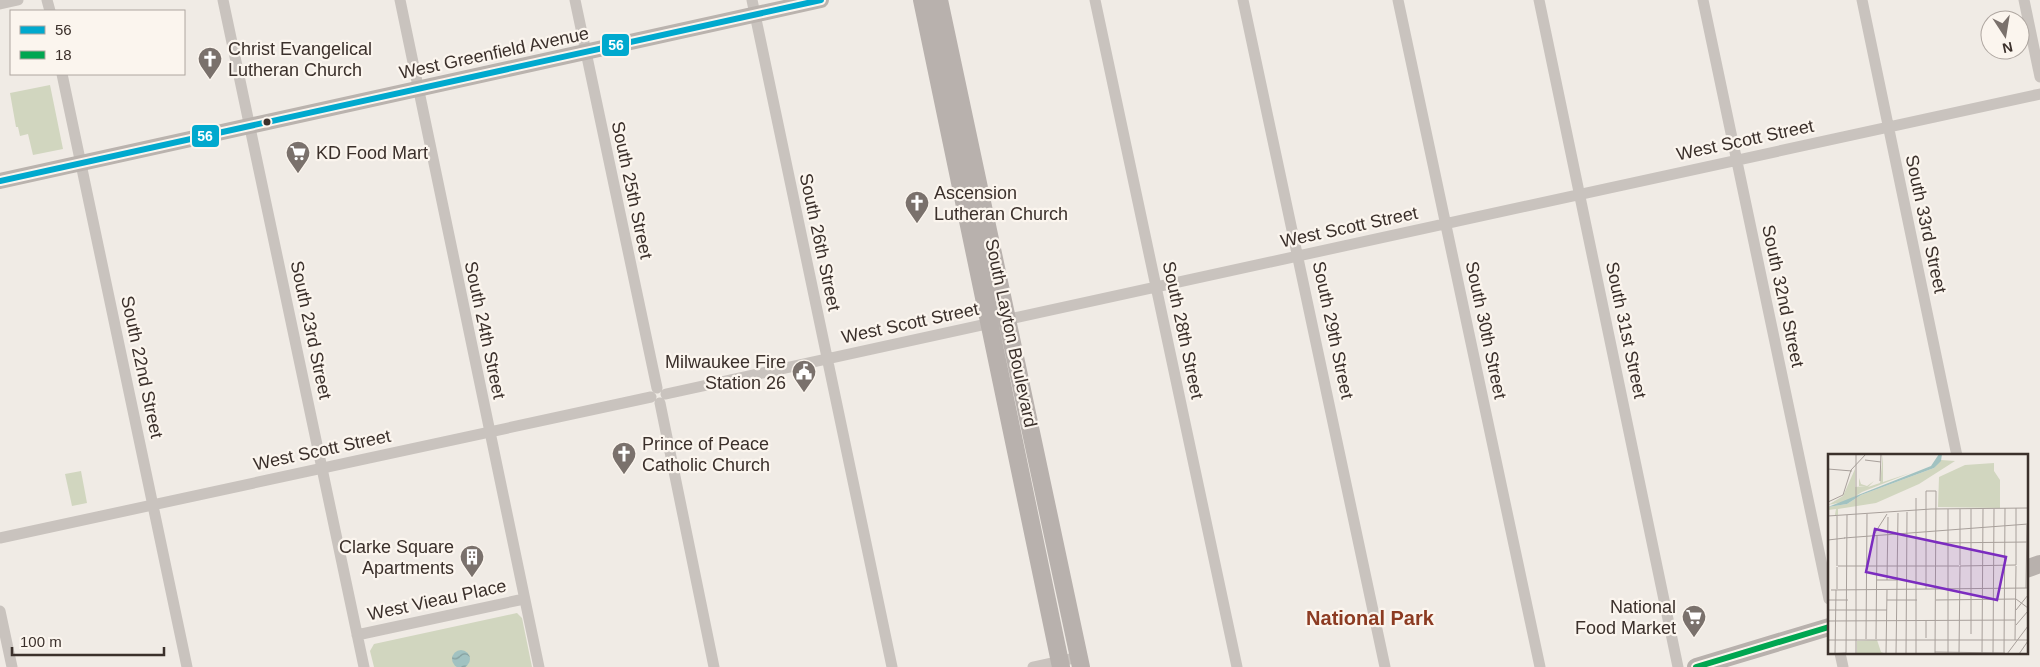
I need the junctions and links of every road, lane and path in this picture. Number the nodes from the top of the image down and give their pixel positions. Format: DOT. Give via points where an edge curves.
graph roads {
  1 [pos="18,0"];
  2 [pos="223,0"];
  3 [pos="400,0"];
  4 [pos="575,0"];
  5 [pos="821,0"];
  6 [pos="922,0"];
  7 [pos="939,0"];
  8 [pos="1094,0"];
  9 [pos="1243,0"];
  10 [pos="1398,0"];
  11 [pos="1539,0"];
  12 [pos="1703,0"];
  13 [pos="1862,0"];
  14 [pos="2024,0"];
  15 [pos="0,4"];
  16 [pos="753,8"];
  17 [pos="585,54"];
  18 [pos="62,75"];
  19 [pos="2040,77"];
  20 [pos="418,89"];
  21 [pos="2040,94"];
  22 [pos="249,126"];
  23 [pos="1888,126"];
  24 [pos="1737,159"];
  25 [pos="81,164"];
  26 [pos="0,181"];
  27 [pos="1580,195"];
  28 [pos="1446,224"];
  29 [pos="1299,256"];
  30 [pos="1157,288"];
  31 [pos="1008,320"];
  32 [pos="988,324"];
  33 [pos="827,359"];
  34 [pos="658,395"];
  35 [pos="488,432"];
  36 [pos="1957,454"];
  37 [pos="323,468"];
  38 [pos="153,505"];
  39 [pos="0,538"];
  40 [pos="2040,564"];
  41 [pos="2028,568"];
  42 [pos="1828,594"];
  43 [pos="524,599"];
  44 [pos="0,612"];
  45 [pos="1828,627"];
  46 [pos="357,635"];
  47 [pos="1840,654"];
  48 [pos="1080,662"];
  49 [pos="1060,664"];
  50 [pos="12,667"];
  51 [pos="187,667"];
  52 [pos="364,667"];
  53 [pos="539,667"];
  54 [pos="714,667"];
  55 [pos="892,667"];
  56 [pos="1033,667"];
  57 [pos="1237,667"];
  58 [pos="1386,667"];
  59 [pos="1540,667"];
  60 [pos="1678,667"];
  61 [pos="1696,667"];
  62 [pos="1843,667"];
  1 -- 15 [label="street"];
  2 -- 22 [label="street, South 23rd Street"];
  3 -- 20 [label="street, South 24th Street"];
  4 -- 17 [label="street, South 25th Street"];
  5 -- 16 [label="main road, West Greenfield Avenue"];
  6 -- 32 [label="main road, South Layton Boulevard"];
  7 -- 31 [label="main road, South Layton Boulevard"];
  8 -- 30 [label="street, South 28th Street"];
  9 -- 29 [label="street, South 29th Street"];
  10 -- 28 [label="street, South 30th Street"];
  11 -- 27 [label="street, South 31st Street"];
  12 -- 24 [label="street, South 32nd Street"];
  13 -- 23 [label="street, South 33rd Street"];
  14 -- 19 [label="street"];
  16 -- 17 [label="main road, West Greenfield Avenue"];
  16 -- 33 [label="street, South 26th Street"];
  17 -- 20 [label="main road, West Greenfield Avenue"];
  17 -- 34 [label="street, South 25th Street"];
  18 -- 25 [label="street, South 22nd Street"];
  20 -- 22 [label="main road, West Greenfield Avenue"];
  20 -- 35 [label="street, South 24th Street"];
  21 -- 23 [label="street, West Scott Street"];
  22 -- 25 [label="main road, West Greenfield Avenue"];
  22 -- 37 [label="street, South 23rd Street"];
  23 -- 24 [label="street, West Scott Street"];
  23 -- 36 [label="street, South 33rd Street"];
  24 -- 27 [label="street, West Scott Street"];
  24 -- 42 [label="street, South 32nd Street"];
  25 -- 26 [label="main road, West Greenfield Avenue"];
  25 -- 38 [label="street, South 22nd Street"];
  27 -- 28 [label="street, West Scott Street"];
  27 -- 60 [label="street, South 31st Street"];
  28 -- 29 [label="street, West Scott Street"];
  28 -- 59 [label="street, South 30th Street"];
  29 -- 30 [label="street, West Scott Street"];
  29 -- 58 [label="street, South 29th Street"];
  30 -- 31 [label="street, West Scott Street"];
  30 -- 57 [label="street, South 28th Street"];
  31 -- 32 [label="street, West Scott Street"];
  31 -- 48 [label="main road, South Layton Boulevard"];
  32 -- 33 [label="street, West Scott Street"];
  32 -- 49 [label="main road, South Layton Boulevard"];
  33 -- 34 [label="street, West Scott Street"];
  33 -- 55 [label="street, South 26th Street"];
  34 -- 35 [label="street, West Scott Street"];
  34 -- 54 [label="street, South 25th Street"];
  35 -- 37 [label="street, West Scott Street"];
  35 -- 43 [label="street, South 24th Street"];
  37 -- 38 [label="street, West Scott Street"];
  37 -- 46 [label="street, South 23rd Street"];
  38 -- 39 [label="street, West Scott Street"];
  38 -- 51 [label="street, South 22nd Street"];
  40 -- 41 [label="main road"];
  43 -- 46 [label="street, West Vieau Place"];
  43 -- 53 [label="street, South 24th Street"];
  44 -- 50 [label="street"];
  45 -- 61 [label="main road"];
  46 -- 52 [label="street, South 23rd Street"];
  47 -- 62 [label="street"];
  48 -- 49 [label="street"];
  49 -- 56 [label="street"];
}
